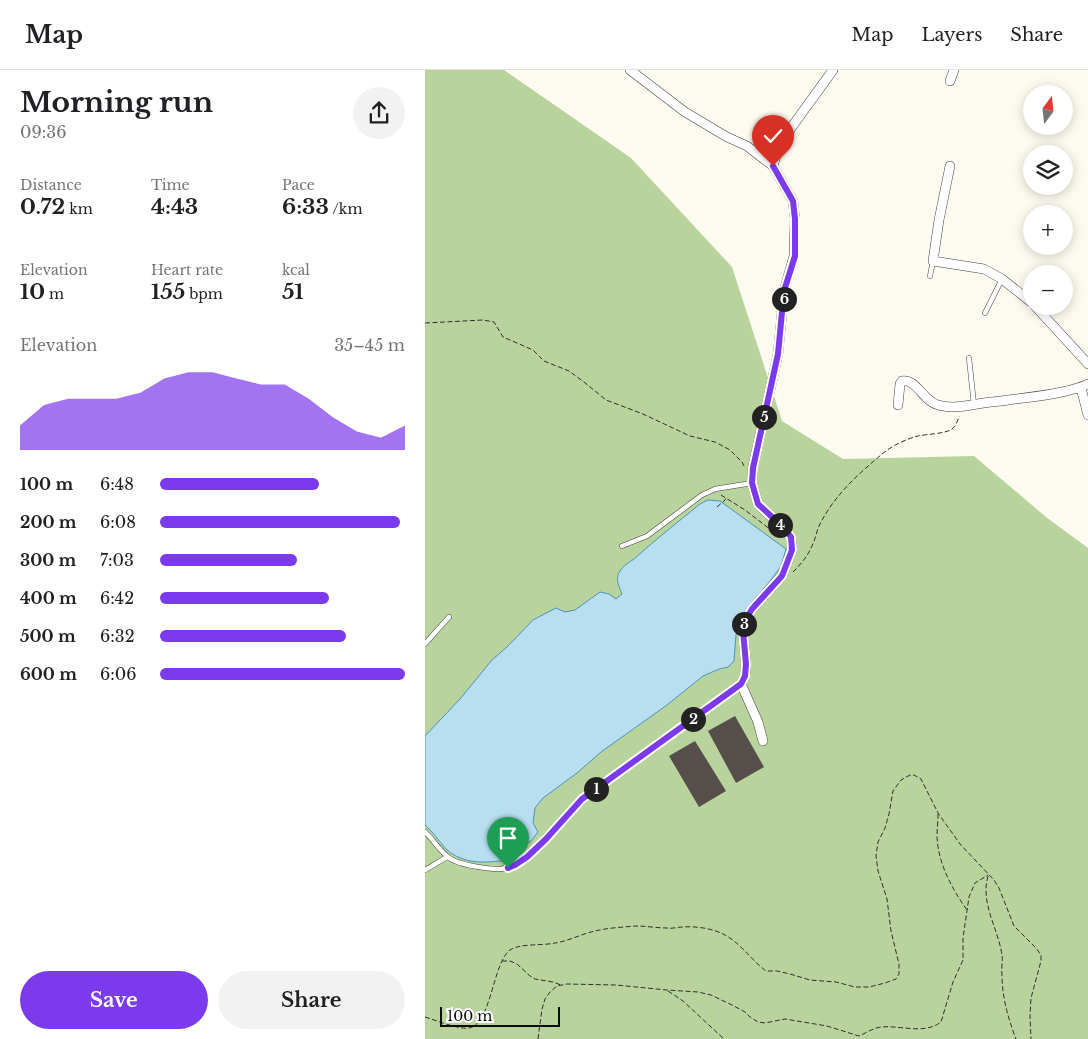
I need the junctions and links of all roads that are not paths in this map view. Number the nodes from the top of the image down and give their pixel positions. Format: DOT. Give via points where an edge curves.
graph roads {
  1 [pos="630,70"];
  2 [pos="833,70"];
  3 [pos="954,70"];
  4 [pos="950,81"];
  5 [pos="773,166"];
  6 [pos="950,166"];
  7 [pos="933,261"];
  8 [pos="930,276"];
  9 [pos="1002,279"];
  10 [pos="1023,296"];
  11 [pos="985,313"];
  12 [pos="1043,315"];
  13 [pos="969,358"];
  14 [pos="1088,364"];
  15 [pos="1084,386"];
  16 [pos="898,405"];
  17 [pos="974,405"];
  18 [pos="1088,415"];
  19 [pos="752,483"];
  20 [pos="623,546"];
  21 [pos="449,617"];
  22 [pos="425,644"];
  23 [pos="741,684"];
  24 [pos="763,741"];
  25 [pos="425,832"];
  26 [pos="447,857"];
  27 [pos="425,870"];
  1 -- 5 [label="street" via="685,112 747,146"];
  2 -- 5 [label="street" via="791,128 778,149"];
  3 -- 4 [label="street"];
  5 -- 19 [label="street" via="793,201 795,256 784,291 778,354"];
  6 -- 7 [label="street"];
  7 -- 8 [label="lane"];
  7 -- 9 [label="street" via="984,269"];
  9 -- 10 [label="street"];
  9 -- 11 [label="lane"];
  12 -- 14 [label="street"];
  13 -- 17 [label="lane"];
  15 -- 17 [label="street" via="1050,395"];
  15 -- 18 [label="street"];
  16 -- 17 [label="street" via="900,384 907,380 929,402 939,406"];
  19 -- 20 [label="lane" via="715,489 702,495 647,536"];
  19 -- 23 [label="street" via="758,504 791,537 792,550 782,576 744,622 746,664"];
  21 -- 22 [label="lane"];
  23 -- 24 [label="street"];
  23 -- 26 [label="lane" via="582,799 546,839 515,865 499,869 463,864"];
  25 -- 26 [label="lane"];
  26 -- 27 [label="lane"];
}
